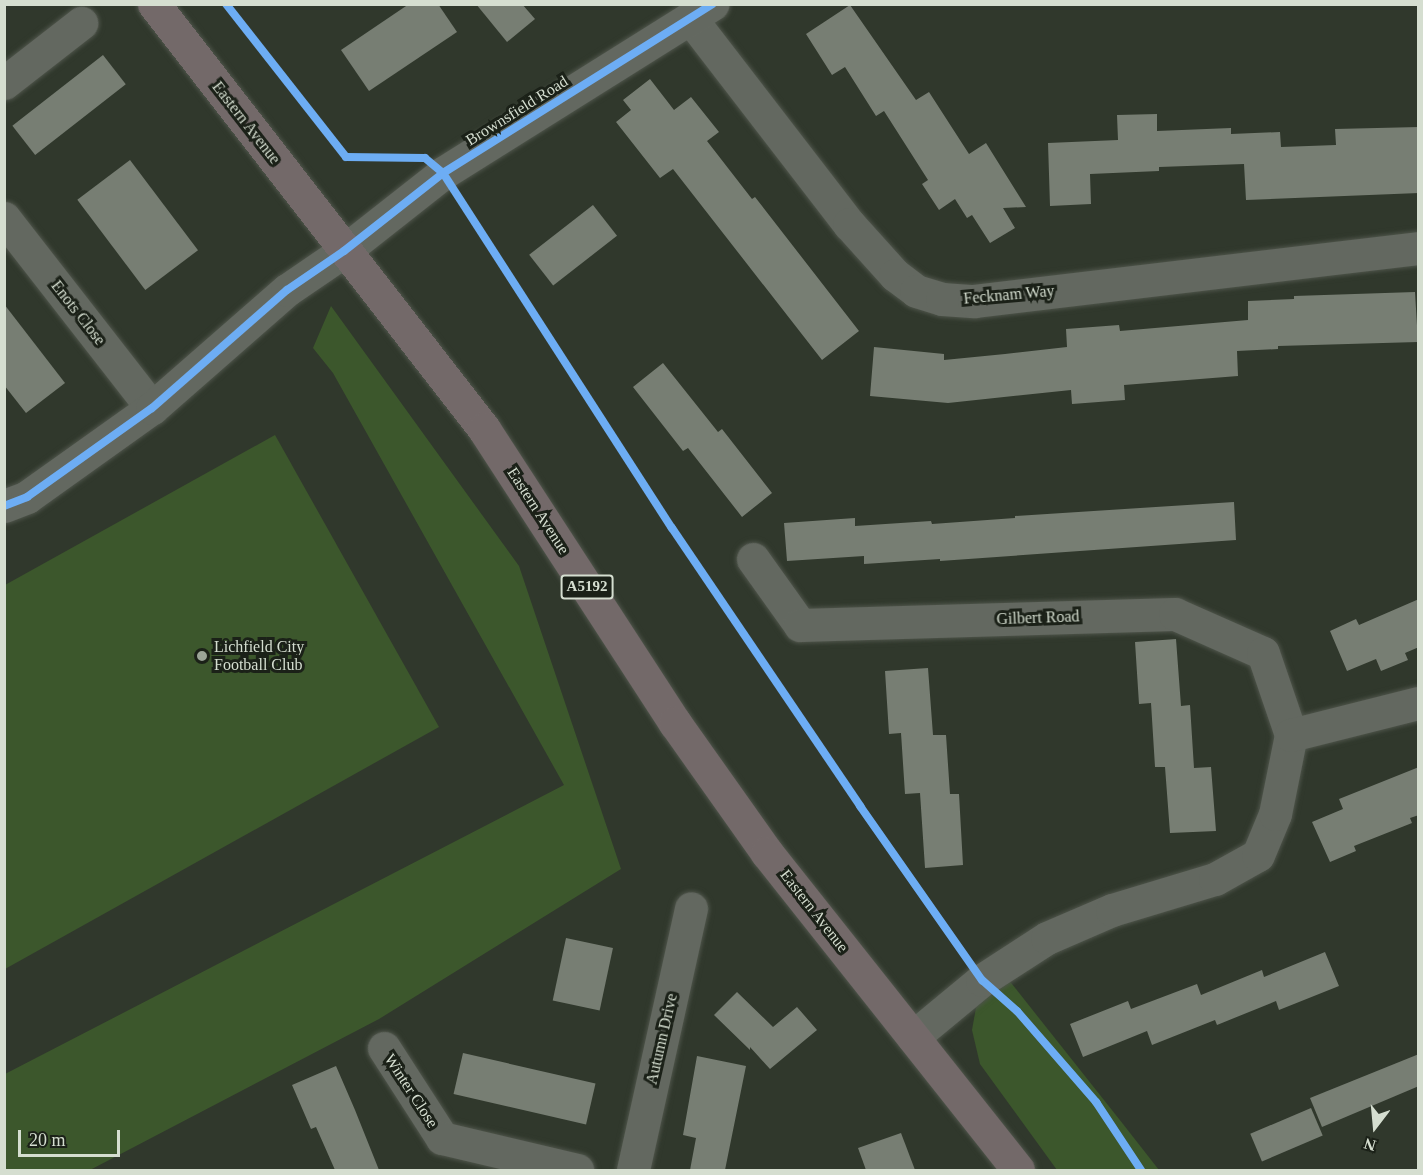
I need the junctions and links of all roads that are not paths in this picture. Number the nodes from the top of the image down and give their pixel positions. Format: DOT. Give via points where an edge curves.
graph roads {
  1 [pos="154,4"];
  2 [pos="701,12"];
  3 [pos="81,23"];
  4 [pos="4,83"];
  5 [pos="4,218"];
  6 [pos="1419,248"];
  7 [pos="344,251"];
  8 [pos="152,408"];
  9 [pos="4,506"];
  10 [pos="753,559"];
  11 [pos="1419,703"];
  12 [pos="1292,735"];
  13 [pos="691,908"];
  14 [pos="913,1037"];
  15 [pos="384,1048"];
  16 [pos="577,1170"];
  17 [pos="633,1170"];
  18 [pos="1018,1170"];
  1 -- 7 [label="highway, Eastern Avenue / A5192"];
  2 -- 6 [label="street, Fecknam Way" via="849,224 895,275 916,291 942,299 974,301"];
  2 -- 7 [label="street, Brownsfield Road" via="443,173"];
  3 -- 4 [label="street"];
  5 -- 8 [label="street, Enots Close"];
  7 -- 8 [label="street, Brownsfield Road" via="287,290"];
  7 -- 14 [label="highway, Eastern Avenue / A5192" via="484,429 675,723 767,853"];
  8 -- 9 [label="street, Brownsfield Road" via="27,497"];
  10 -- 12 [label="street, Gilbert Road" via="800,625 1175,614 1263,652"];
  11 -- 12 [label="street"];
  12 -- 14 [label="street" via="1275,814 1258,855 1215,879 1112,910 1047,938 982,981"];
  13 -- 17 [label="street, Autumn Drive"];
  14 -- 18 [label="highway, Eastern Avenue / A5192"];
  15 -- 16 [label="street, Winter Close" via="442,1138"];
}
